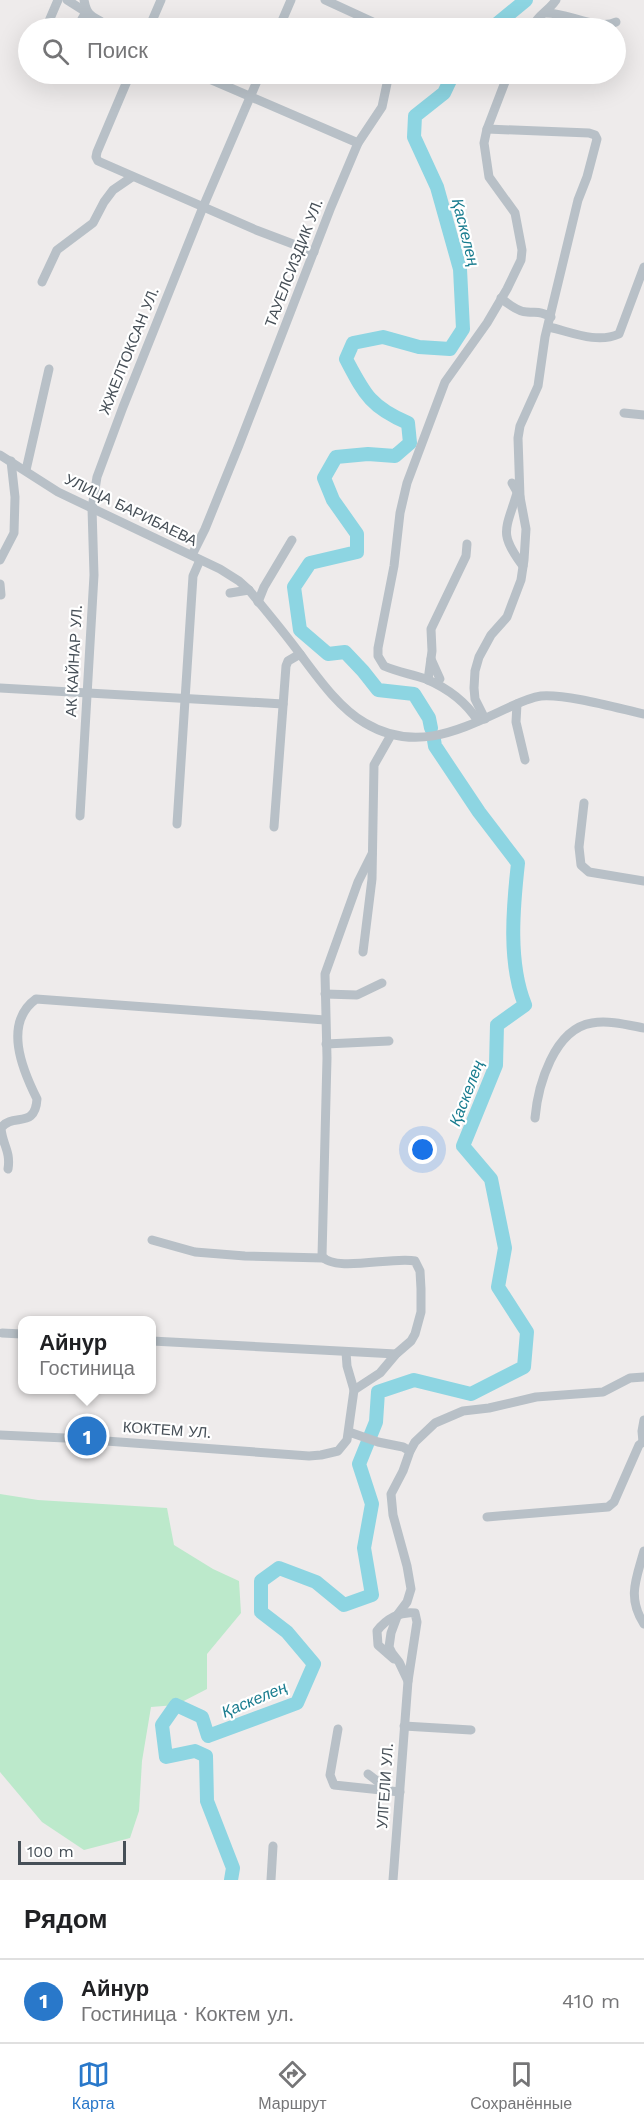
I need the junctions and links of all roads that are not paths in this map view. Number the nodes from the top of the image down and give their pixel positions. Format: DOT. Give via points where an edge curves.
graph roads {
  1 [pos="58,0"];
  2 [pos="68,0"];
  3 [pos="84,0"];
  4 [pos="161,0"];
  5 [pos="291,0"];
  6 [pos="325,0"];
  7 [pos="562,0"];
  8 [pos="554,2"];
  9 [pos="86,12"];
  10 [pos="545,13"];
  11 [pos="50,18"];
  12 [pos="82,18"];
  13 [pos="92,18"];
  14 [pos="153,18"];
  15 [pos="283,18"];
  16 [pos="364,18"];
  17 [pos="537,18"];
  18 [pos="572,18"];
  19 [pos="126,84"];
  20 [pos="221,84"];
  21 [pos="256,84"];
  22 [pos="388,84"];
  23 [pos="504,84"];
  24 [pos="250,97"];
  25 [pos="487,129"];
  26 [pos="358,143"];
  27 [pos="132,177"];
  28 [pos="203,207"];
  29 [pos="314,252"];
  30 [pos="644,267"];
  31 [pos="42,282"];
  32 [pos="501,298"];
  33 [pos="550,322"];
  34 [pos="49,369"];
  35 [pos="624,413"];
  36 [pos="644,415"];
  37 [pos="0,455"];
  38 [pos="11,461"];
  39 [pos="26,470"];
  40 [pos="512,483"];
  41 [pos="519,495"];
  42 [pos="92,508"];
  43 [pos="292,540"];
  44 [pos="467,544"];
  45 [pos="196,558"];
  46 [pos="0,561"];
  47 [pos="523,566"];
  48 [pos="0,584"];
  49 [pos="249,590"];
  50 [pos="230,593"];
  51 [pos="1,596"];
  52 [pos="258,602"];
  53 [pos="300,654"];
  54 [pos="431,656"];
  55 [pos="440,679"];
  56 [pos="428,680"];
  57 [pos="0,688"];
  58 [pos="87,693"];
  59 [pos="184,698"];
  60 [pos="283,704"];
  61 [pos="518,704"];
  62 [pos="644,714"];
  63 [pos="482,720"];
  64 [pos="391,735"];
  65 [pos="525,760"];
  66 [pos="584,803"];
  67 [pos="80,816"];
  68 [pos="177,824"];
  69 [pos="274,827"];
  70 [pos="372,854"];
  71 [pos="644,881"];
  72 [pos="363,952"];
  73 [pos="382,983"];
  74 [pos="325,994"];
  75 [pos="325,1020"];
  76 [pos="644,1028"];
  77 [pos="388,1041"];
  78 [pos="326,1044"];
  79 [pos="535,1118"];
  80 [pos="8,1169"];
  81 [pos="152,1240"];
  82 [pos="323,1258"];
  83 [pos="2,1333"];
  84 [pos="18,1334"];
  85 [pos="156,1341"];
  86 [pos="346,1352"];
  87 [pos="396,1354"];
  88 [pos="644,1377"];
  89 [pos="354,1390"];
  90 [pos="644,1420"];
  91 [pos="349,1432"];
  92 [pos="0,1435"];
  93 [pos="643,1442"];
  94 [pos="406,1449"];
  95 [pos="487,1517"];
  96 [pos="644,1551"];
  97 [pos="398,1614"];
  98 [pos="644,1624"];
  99 [pos="408,1681"];
  100 [pos="404,1726"];
  101 [pos="338,1729"];
  102 [pos="471,1730"];
  103 [pos="360,1788"];
  104 [pos="395,1792"];
  105 [pos="273,1846"];
  106 [pos="271,1880"];
  107 [pos="393,1880"];
  1 -- 11 [label="street"];
  2 -- 9 [label="street"];
  3 -- 9 [label="street"];
  4 -- 14 [label="street"];
  5 -- 15 [label="street"];
  6 -- 16 [label="street"];
  7 -- 8 [label="street"];
  8 -- 10 [label="street"];
  9 -- 12 [label="street"];
  9 -- 13 [label="street"];
  10 -- 17 [label="street"];
  10 -- 18 [label="street"];
  19 -- 27 [label="street" via="96,157 104,165"];
  20 -- 24 [label="street"];
  21 -- 24 [label="street, ЖЖЕЛТОКСАН УЛ."];
  22 -- 26 [label="street, ТАУЕЛСИЗДИК УЛ." via="382,107"];
  23 -- 25 [label="street"];
  24 -- 26 [label="street"];
  24 -- 28 [label="street, ЖЖЕЛТОКСАН УЛ."];
  25 -- 32 [label="street" via="484,143 489,177 515,213 522,250 517,270"];
  25 -- 33 [label="street" via="589,133 597,139 578,200"];
  26 -- 29 [label="street, ТАУЕЛСИЗДИК УЛ."];
  27 -- 28 [label="street"];
  27 -- 31 [label="street" via="113,190 93,223 57,250"];
  28 -- 29 [label="street"];
  28 -- 42 [label="street, ЖЖЕЛТОКСАН УЛ." via="101,462"];
  29 -- 45 [label="street, ТАУЕЛСИЗДИК УЛ."];
  30 -- 33 [label="street" via="619,334 608,339 591,337"];
  32 -- 33 [label="street" via="514,308 537,311"];
  32 -- 56 [label="street" via="445,382 407,483 400,513 378,656 384,666"];
  33 -- 41 [label="street" via="538,386 518,438"];
  34 -- 39 [label="street"];
  35 -- 36 [label="street"];
  37 -- 38 [label="street, УЛИЦА БАРИБАЕВА"];
  38 -- 39 [label="street, УЛИЦА БАРИБАЕВА"];
  38 -- 46 [label="street" via="15,533"];
  39 -- 42 [label="street, УЛИЦА БАРИБАЕВА" via="58,492"];
  40 -- 41 [label="street"];
  41 -- 47 [label="street" via="526,529"];
  41 -- 47 [label="street" via="505,535"];
  42 -- 45 [label="street, УЛИЦА БАРИБАЕВА"];
  42 -- 58 [label="street, АК КАЙНАР УЛ." via="95,559"];
  43 -- 52 [label="street"];
  44 -- 54 [label="street" via="466,556 431,629"];
  45 -- 49 [label="street, УЛИЦА БАРИБАЕВА" via="239,580"];
  45 -- 59 [label="street, ТАУЕЛСИЗДИК УЛ."];
  47 -- 63 [label="street" via="507,617 490,634 479,657 474,688"];
  48 -- 51 [label="street"];
  49 -- 50 [label="street"];
  49 -- 52 [label="street, УЛИЦА БАРИБАЕВА"];
  52 -- 53 [label="street, УЛИЦА БАРИБАЕВА"];
  53 -- 60 [label="street" via="286,666"];
  53 -- 64 [label="street, УЛИЦА БАРИБАЕВА" via="351,712"];
  54 -- 55 [label="street"];
  54 -- 56 [label="street"];
  56 -- 63 [label="street" via="448,691"];
  57 -- 58 [label="street"];
  58 -- 59 [label="street"];
  58 -- 67 [label="street, АК КАЙНАР УЛ."];
  59 -- 60 [label="street"];
  59 -- 68 [label="street, ТАУЕЛСИЗДИК УЛ."];
  60 -- 69 [label="street"];
  61 -- 62 [label="street, УЛИЦА БАРИБАЕВА" via="549,696"];
  61 -- 63 [label="street, УЛИЦА БАРИБАЕВА"];
  61 -- 65 [label="street" via="516,722"];
  63 -- 64 [label="street, УЛИЦА БАРИБАЕВА" via="426,738"];
  64 -- 70 [label="street" via="374,765"];
  66 -- 71 [label="street" via="581,865 590,872"];
  70 -- 72 [label="street"];
  70 -- 74 [label="street" via="326,967"];
  73 -- 74 [label="street" via="357,994"];
  74 -- 75 [label="street"];
  75 -- 78 [label="street"];
  75 -- 80 [label="street" via="36,999 25,1010 18,1044 37,1103 31,1116 7,1122 1,1128 9,1152"];
  76 -- 79 [label="street" via="601,1022 585,1024 570,1032 551,1059"];
  77 -- 78 [label="street"];
  78 -- 82 [label="street"];
  81 -- 82 [label="street" via="195,1252"];
  82 -- 87 [label="street" via="344,1263 415,1261 421,1289 418,1327 411,1341"];
  83 -- 84 [label="street"];
  85 -- 86 [label="street"];
  86 -- 87 [label="street"];
  86 -- 89 [label="street"];
  87 -- 89 [label="street" via="380,1373"];
  88 -- 94 [label="street" via="630,1378 603,1392 536,1397 463,1411 435,1424"];
  89 -- 91 [label="street"];
  90 -- 93 [label="street"];
  91 -- 92 [label="street, КОКТЕМ УЛ." via="344,1446 331,1453 309,1456"];
  91 -- 94 [label="street"];
  93 -- 95 [label="street" via="608,1507"];
  94 -- 97 [label="street" via="403,1471 392,1494 393,1515 411,1589"];
  96 -- 98 [label="street" via="633,1591 636,1611"];
  97 -- 99 [label="street" via="412,1612 417,1616"];
  97 -- 99 [label="street" via="377,1631 378,1645 398,1661"];
  99 -- 100 [label="street"];
  100 -- 102 [label="street, УЛГЕЛИ УЛ."];
  100 -- 104 [label="street, УЛГЕЛИ УЛ."];
  101 -- 103 [label="street" via="331,1780 334,1785"];
  103 -- 104 [label="street"];
  103 -- 104 [label="street" via="369,1772"];
  104 -- 107 [label="street, УЛГЕЛИ УЛ."];
  105 -- 106 [label="street"];
}
